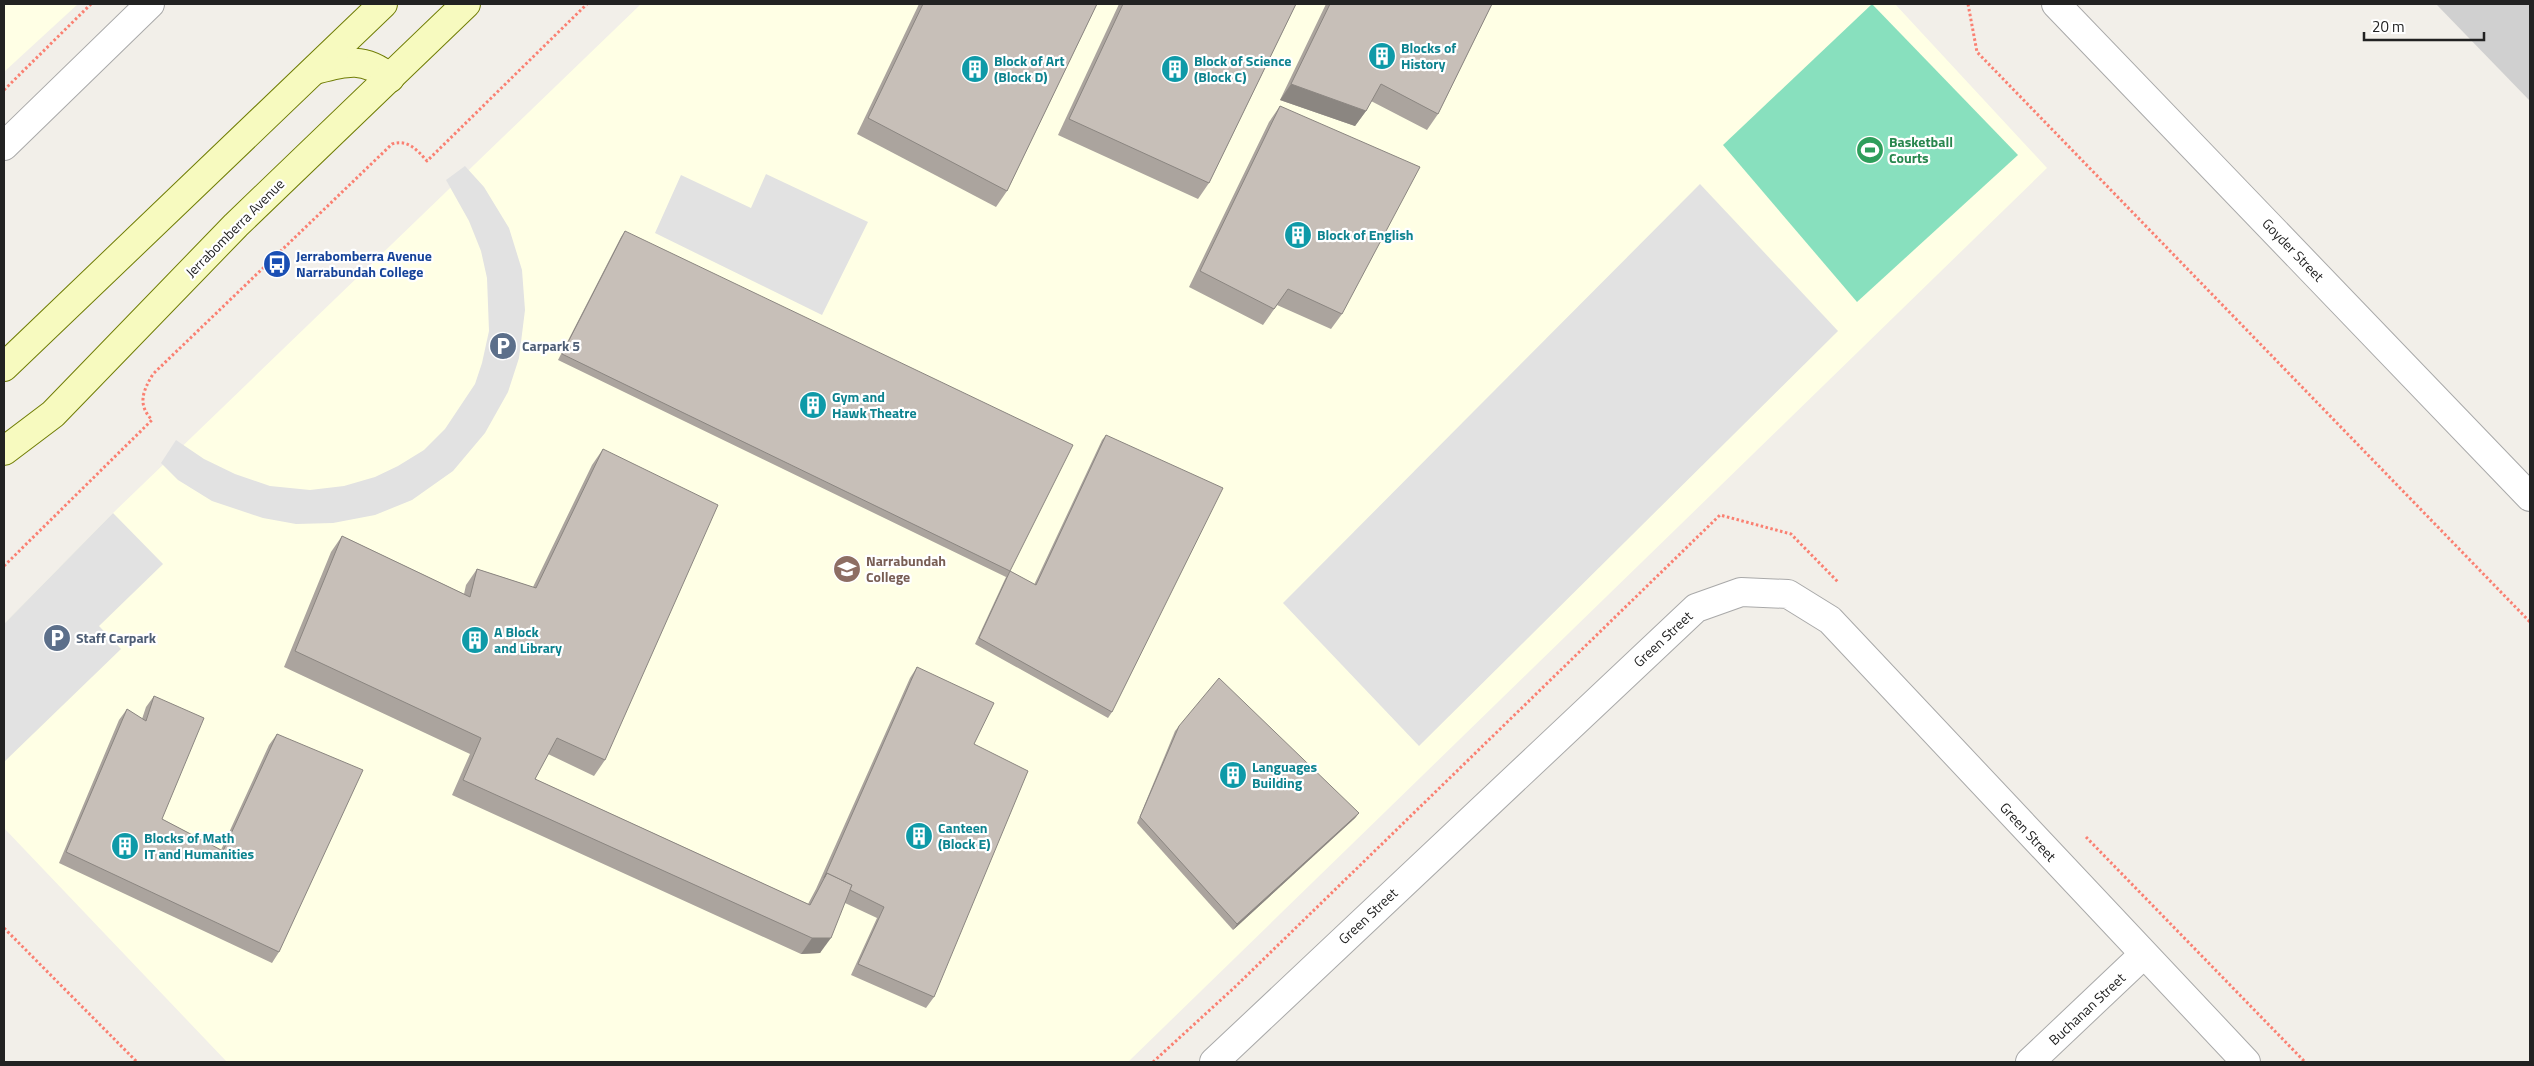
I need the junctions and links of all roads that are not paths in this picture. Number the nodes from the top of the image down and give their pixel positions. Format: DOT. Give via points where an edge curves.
graph roads {
  1 [pos="150,4"];
  2 [pos="383,4"];
  3 [pos="466,4"];
  4 [pos="2056,4"];
  5 [pos="315,70"];
  6 [pos="390,78"];
  7 [pos="4,146"];
  8 [pos="4,366"];
  9 [pos="44,420"];
  10 [pos="4,451"];
  11 [pos="4,466"];
  12 [pos="2530,497"];
  13 [pos="2143,955"];
  14 [pos="1214,1062"];
  15 [pos="2030,1062"];
  16 [pos="2246,1062"];
  1 -- 7 [label="street"];
  2 -- 5 [label="main road"];
  3 -- 6 [label="main road, Jerrabomberra Avenue"];
  4 -- 12 [label="street, Goyder Street"];
  5 -- 6 [label="main road" via="360,62 378,68"];
  5 -- 8 [label="main road"];
  6 -- 9 [label="main road, Jerrabomberra Avenue" via="236,225"];
  9 -- 10 [label="main road, Jerrabomberra Avenue"];
  9 -- 11 [label="main road"];
  13 -- 14 [label="street, Green Street" via="1830,620 1788,594 1741,592 1696,608"];
  13 -- 15 [label="street, Buchanan Street"];
  13 -- 16 [label="street, Green Street"];
}
